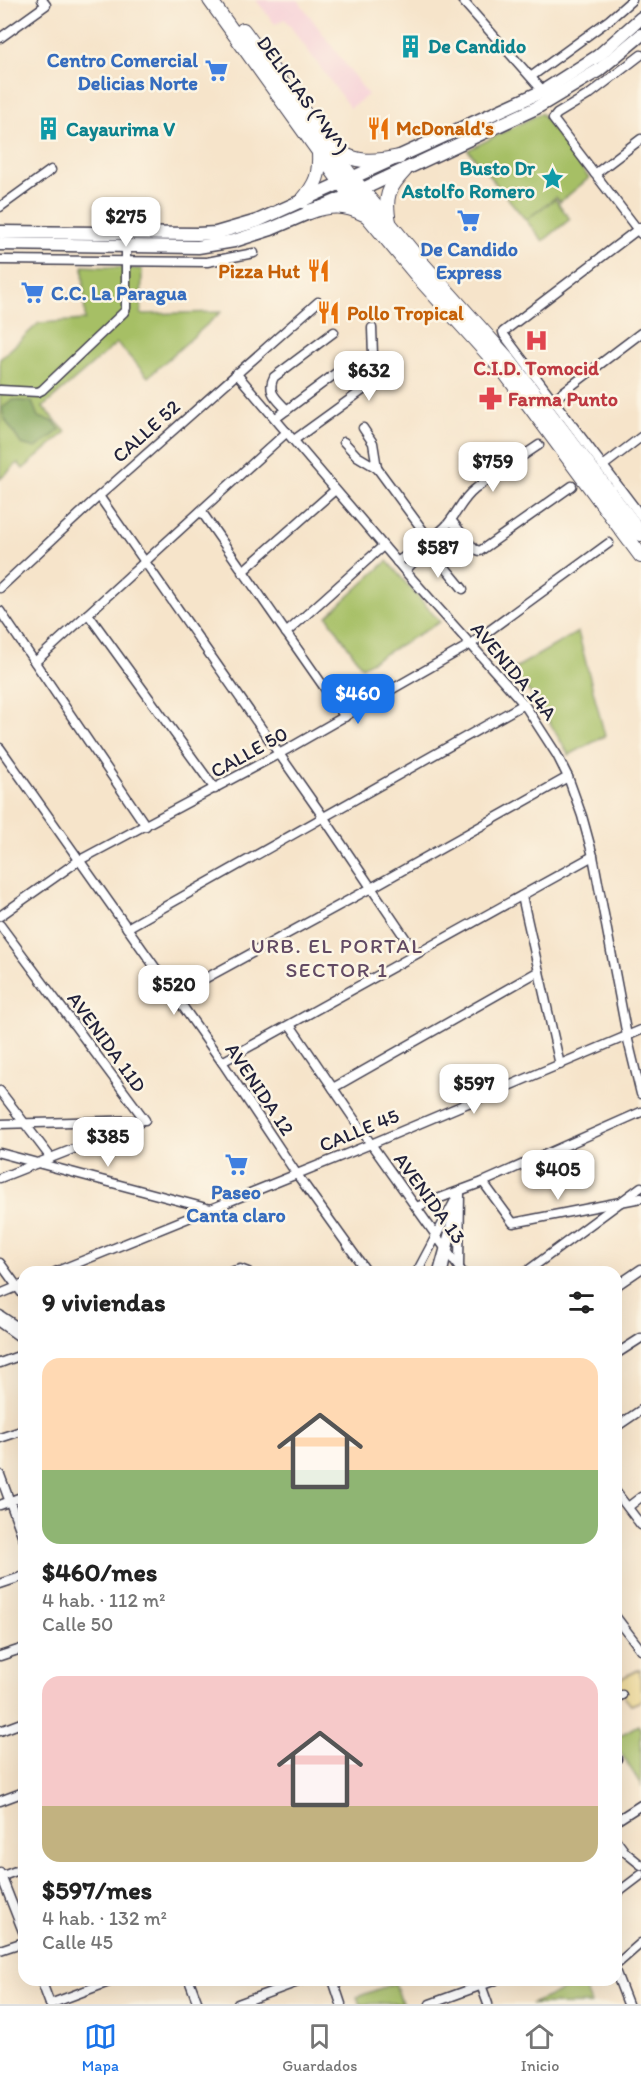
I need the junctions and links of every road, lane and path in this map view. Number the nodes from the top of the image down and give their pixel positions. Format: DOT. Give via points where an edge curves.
graph roads {
  1 [pos="210,0"];
  2 [pos="220,0"];
  3 [pos="462,0"];
  4 [pos="632,0"];
  5 [pos="47,2"];
  6 [pos="641,18"];
  7 [pos="641,35"];
  8 [pos="0,38"];
  9 [pos="641,55"];
  10 [pos="532,76"];
  11 [pos="543,91"];
  12 [pos="536,108"];
  13 [pos="641,139"];
  14 [pos="325,148"];
  15 [pos="402,163"];
  16 [pos="51,170"];
  17 [pos="595,174"];
  18 [pos="352,187"];
  19 [pos="0,207"];
  20 [pos="305,207"];
  21 [pos="367,216"];
  22 [pos="389,224"];
  23 [pos="640,230"];
  24 [pos="0,232"];
  25 [pos="0,244"];
  26 [pos="126,245"];
  27 [pos="254,253"];
  28 [pos="0,260"];
  29 [pos="126,261"];
  30 [pos="318,302"];
  31 [pos="372,328"];
  32 [pos="334,332"];
  33 [pos="641,333"];
  34 [pos="351,362"];
  35 [pos="236,373"];
  36 [pos="0,390"];
  37 [pos="544,406"];
  38 [pos="286,410"];
  39 [pos="276,418"];
  40 [pos="363,428"];
  41 [pos="287,432"];
  42 [pos="641,437"];
  43 [pos="294,440"];
  44 [pos="344,442"];
  45 [pos="539,445"];
  46 [pos="603,466"];
  47 [pos="377,468"];
  48 [pos="572,486"];
  49 [pos="335,490"];
  50 [pos="99,496"];
  51 [pos="201,511"];
  52 [pos="641,516"];
  53 [pos="451,520"];
  54 [pos="641,534"];
  55 [pos="427,543"];
  56 [pos="609,543"];
  57 [pos="383,546"];
  58 [pos="641,556"];
  59 [pos="146,561"];
  60 [pos="398,562"];
  61 [pos="405,571"];
  62 [pos="242,572"];
  63 [pos="0,588"];
  64 [pos="463,589"];
  65 [pos="0,612"];
  66 [pos="88,614"];
  67 [pos="286,633"];
  68 [pos="471,644"];
  69 [pos="35,662"];
  70 [pos="524,704"];
  71 [pos="345,717"];
  72 [pos="0,748"];
  73 [pos="279,753"];
  74 [pos="568,777"];
  75 [pos="215,789"];
  76 [pos="324,818"];
  77 [pos="146,826"];
  78 [pos="593,856"];
  79 [pos="78,861"];
  80 [pos="371,888"];
  81 [pos="522,896"];
  82 [pos="0,916"];
  83 [pos="0,925"];
  84 [pos="126,928"];
  85 [pos="416,954"];
  86 [pos="539,971"];
  87 [pos="175,995"];
  88 [pos="290,1025"];
  89 [pos="641,1030"];
  90 [pos="627,1036"];
  91 [pos="222,1062"];
  92 [pos="560,1065"];
  93 [pos="333,1088"];
  94 [pos="0,1091"];
  95 [pos="641,1094"];
  96 [pos="641,1112"];
  97 [pos="145,1120"];
  98 [pos="0,1124"];
  99 [pos="371,1144"];
  100 [pos="0,1153"];
  101 [pos="51,1158"];
  102 [pos="296,1173"];
  103 [pos="0,1179"];
  104 [pos="483,1182"];
  105 [pos="641,1187"];
  106 [pos="460,1191"];
  107 [pos="641,1198"];
  108 [pos="416,1207"];
  109 [pos="210,1209"];
  110 [pos="0,1263"];
  111 [pos="70,1266"];
  112 [pos="363,1266"];
  113 [pos="420,1266"];
  114 [pos="440,1266"];
  115 [pos="444,1266"];
  116 [pos="456,1266"];
  117 [pos="460,1266"];
  118 [pos="534,1266"];
  119 [pos="641,1269"];
  120 [pos="0,1271"];
  121 [pos="18,1277"];
  122 [pos="622,1282"];
  123 [pos="18,1283"];
  124 [pos="18,1287"];
  125 [pos="0,1294"];
  126 [pos="0,1315"];
  127 [pos="0,1323"];
  128 [pos="18,1327"];
  129 [pos="18,1336"];
  130 [pos="641,1338"];
  131 [pos="622,1350"];
  132 [pos="18,1356"];
  133 [pos="0,1363"];
  134 [pos="641,1410"];
  135 [pos="622,1423"];
  136 [pos="18,1432"];
  137 [pos="0,1438"];
  138 [pos="0,1475"];
  139 [pos="641,1497"];
  140 [pos="18,1499"];
  141 [pos="622,1500"];
  142 [pos="10,1502"];
  143 [pos="0,1505"];
  144 [pos="628,1507"];
  145 [pos="18,1524"];
  146 [pos="641,1526"];
  147 [pos="18,1578"];
  148 [pos="0,1584"];
  149 [pos="622,1625"];
  150 [pos="18,1650"];
  151 [pos="641,1650"];
  152 [pos="0,1656"];
  153 [pos="18,1724"];
  154 [pos="0,1731"];
  155 [pos="18,1794"];
  156 [pos="0,1801"];
  157 [pos="641,1805"];
  158 [pos="622,1817"];
  159 [pos="622,1848"];
  160 [pos="641,1865"];
  161 [pos="18,1870"];
  162 [pos="641,1875"];
  163 [pos="0,1876"];
  164 [pos="622,1889"];
  165 [pos="18,1920"];
  166 [pos="18,1943"];
  167 [pos="641,1943"];
  168 [pos="0,1950"];
  169 [pos="622,1960"];
  170 [pos="43,1986"];
  171 [pos="98,1986"];
  172 [pos="191,1986"];
  173 [pos="286,1986"];
  174 [pos="335,1986"];
  175 [pos="474,1986"];
  176 [pos="482,1986"];
  177 [pos="621,1986"];
  178 [pos="50,2004"];
  179 [pos="198,2004"];
  180 [pos="237,2004"];
  181 [pos="342,2004"];
  182 [pos="430,2004"];
  183 [pos="488,2004"];
  184 [pos="628,2004"];
  1 -- 14 [label="main road, DELICIAS (^W^)"];
  2 -- 14 [label="main road, DELICIAS (^W^)"];
  3 -- 10 [label="street"];
  4 -- 10 [label="street"];
  5 -- 8 [label="street"];
  6 -- 11 [label="main road" via="598,56"];
  7 -- 12 [label="main road" via="599,70"];
  9 -- 17 [label="street" via="554,116"];
  10 -- 11 [label="street"];
  11 -- 12 [label="street"];
  11 -- 15 [label="main road"];
  12 -- 15 [label="main road"];
  13 -- 17 [label="street"];
  14 -- 15 [label="main road" via="362,162"];
  14 -- 18 [label="main road, DELICIAS (^W^)"];
  14 -- 20 [label="main road"];
  15 -- 18 [label="main road"];
  15 -- 22 [label="main road" via="388,192"];
  16 -- 19 [label="street"];
  17 -- 23 [label="street"];
  18 -- 20 [label="main road"];
  18 -- 21 [label="main road"];
  18 -- 22 [label="main road"];
  20 -- 21 [label="main road" via="345,206"];
  20 -- 24 [label="main road" via="216,233"];
  20 -- 26 [label="main road" via="271,229 221,244"];
  21 -- 37 [label="main road" via="496,362"];
  22 -- 37 [label="main road"];
  23 -- 37 [label="street" via="503,330"];
  25 -- 26 [label="main road"];
  26 -- 29 [label="street"];
  27 -- 29 [label="street" via="207,262"];
  28 -- 29 [label="street"];
  29 -- 36 [label="street" via="124,312 42,390"];
  30 -- 35 [label="street, CALLE 52"];
  31 -- 43 [label="street" via="374,382"];
  32 -- 38 [label="street" via="274,377 271,392"];
  33 -- 37 [label="street"];
  34 -- 38 [label="street"];
  35 -- 39 [label="street, AVENIDA 14A"];
  35 -- 50 [label="street, CALLE 52"];
  37 -- 46 [label="street"];
  37 -- 54 [label="main road"];
  37 -- 58 [label="main road"];
  38 -- 39 [label="street"];
  39 -- 41 [label="street, AVENIDA 14A"];
  40 -- 47 [label="street" via="373,443"];
  41 -- 43 [label="street, AVENIDA 14A"];
  41 -- 51 [label="street"];
  42 -- 46 [label="street"];
  43 -- 49 [label="street, AVENIDA 14A"];
  44 -- 47 [label="street"];
  45 -- 53 [label="street" via="473,490"];
  46 -- 52 [label="street"];
  47 -- 55 [label="street"];
  48 -- 53 [label="street" via="480,552"];
  49 -- 57 [label="street, AVENIDA 14A"];
  49 -- 62 [label="street"];
  50 -- 59 [label="street"];
  50 -- 63 [label="street, CALLE 52"];
  51 -- 59 [label="street"];
  51 -- 62 [label="street"];
  53 -- 55 [label="street"];
  55 -- 60 [label="street"];
  55 -- 61 [label="street"];
  55 -- 64 [label="street"];
  56 -- 68 [label="street, CALLE 50"];
  57 -- 60 [label="street, AVENIDA 14A"];
  57 -- 67 [label="street"];
  59 -- 66 [label="street"];
  59 -- 73 [label="street"];
  60 -- 61 [label="street, AVENIDA 14A"];
  61 -- 68 [label="street, AVENIDA 14A"];
  62 -- 67 [label="street"];
  65 -- 69 [label="street"];
  66 -- 69 [label="street"];
  66 -- 75 [label="street"];
  67 -- 71 [label="street"];
  68 -- 70 [label="street, AVENIDA 14A"];
  68 -- 71 [label="street, CALLE 50"];
  69 -- 77 [label="street"];
  70 -- 74 [label="street, AVENIDA 14A"];
  70 -- 76 [label="street"];
  71 -- 73 [label="street, CALLE 50"];
  72 -- 79 [label="street, AVENIDA 12"];
  73 -- 75 [label="street, CALLE 50"];
  73 -- 76 [label="street"];
  74 -- 78 [label="street, AVENIDA 14A"];
  74 -- 80 [label="street"];
  75 -- 77 [label="street, CALLE 50"];
  76 -- 80 [label="street"];
  76 -- 84 [label="street"];
  77 -- 79 [label="street, CALLE 50"];
  78 -- 81 [label="street"];
  78 -- 90 [label="street, AVENIDA 14A"];
  79 -- 82 [label="street, CALLE 50"];
  79 -- 84 [label="street, AVENIDA 12"];
  80 -- 85 [label="street"];
  80 -- 87 [label="street"];
  81 -- 85 [label="street"];
  81 -- 86 [label="street"];
  83 -- 97 [label="street, AVENIDA 11D"];
  84 -- 87 [label="street, AVENIDA 12"];
  85 -- 88 [label="street"];
  86 -- 92 [label="street"];
  86 -- 93 [label="street"];
  87 -- 91 [label="street, AVENIDA 12"];
  88 -- 91 [label="street"];
  88 -- 93 [label="street, AVENIDA 13"];
  89 -- 90 [label="street, CALLE 45"];
  90 -- 92 [label="street, CALLE 45"];
  90 -- 95 [label="street, AVENIDA 14A"];
  91 -- 102 [label="street, AVENIDA 12"];
  92 -- 99 [label="street, CALLE 45"];
  93 -- 99 [label="street, AVENIDA 13"];
  94 -- 101 [label="street"];
  96 -- 104 [label="street"];
  97 -- 98 [label="street, AVENIDA 11D"];
  97 -- 101 [label="street"];
  99 -- 102 [label="street, CALLE 45"];
  99 -- 108 [label="street, AVENIDA 13"];
  100 -- 109 [label="street"];
  101 -- 103 [label="street"];
  102 -- 109 [label="street, CALLE 45"];
  102 -- 112 [label="street, AVENIDA 12"];
  104 -- 106 [label="street"];
  104 -- 107 [label="street" via="513,1223"];
  105 -- 118 [label="street"];
  106 -- 108 [label="street"];
  106 -- 113 [label="street"];
  106 -- 114 [label="street"];
  106 -- 115 [label="street"];
  106 -- 117 [label="street"];
  108 -- 116 [label="street, AVENIDA 13"];
  109 -- 111 [label="street, CALLE 45"];
  110 -- 123 [label="street"];
  119 -- 122 [label="street"];
  120 -- 121 [label="street"];
  124 -- 125 [label="street"];
  126 -- 128 [label="street"];
  127 -- 129 [label="street"];
  130 -- 131 [label="street"];
  132 -- 133 [label="street"];
  134 -- 135 [label="street"];
  136 -- 137 [label="street"];
  138 -- 142 [label="street"];
  139 -- 144 [label="street"];
  140 -- 142 [label="street"];
  141 -- 144 [label="street"];
  142 -- 143 [label="street"];
  142 -- 145 [label="street"];
  144 -- 146 [label="street"];
  147 -- 148 [label="street"];
  149 -- 151 [label="street"];
  150 -- 152 [label="street"];
  153 -- 154 [label="street"];
  155 -- 156 [label="street"];
  157 -- 158 [label="street"];
  159 -- 160 [label="street"];
  161 -- 163 [label="street"];
  162 -- 164 [label="street"];
  163 -- 165 [label="street"];
  166 -- 168 [label="street"];
  167 -- 169 [label="street"];
  170 -- 178 [label="street"];
  171 -- 178 [label="street"];
  172 -- 179 [label="street"];
  173 -- 180 [label="street"];
  174 -- 181 [label="street"];
  175 -- 182 [label="street"];
  176 -- 183 [label="street"];
  177 -- 184 [label="street"];
}
